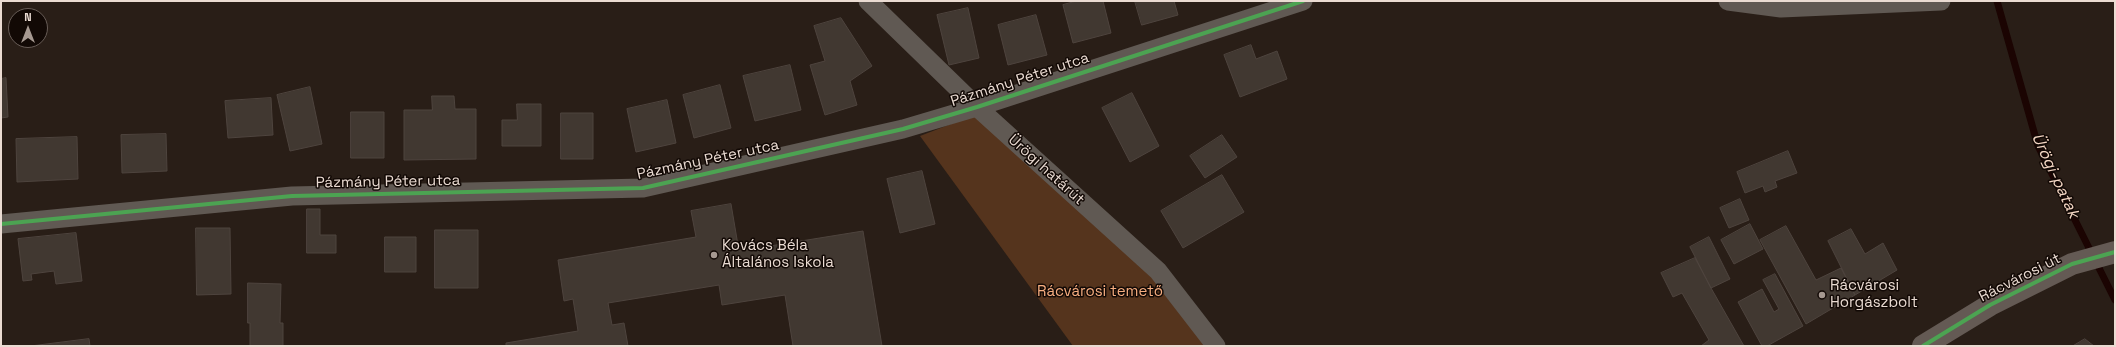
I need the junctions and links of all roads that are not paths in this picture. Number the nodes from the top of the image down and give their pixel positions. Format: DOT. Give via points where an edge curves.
graph roads {
  1 [pos="868,1"];
  2 [pos="1303,1"];
  3 [pos="1728,1"];
  4 [pos="1941,1"];
  5 [pos="977,107"];
  6 [pos="1,224"];
  7 [pos="2113,252"];
  8 [pos="1216,346"];
  9 [pos="1923,346"];
  1 -- 5 [label="street, Ürögi határút"];
  2 -- 5 [label="street, Pázmány Péter utca"];
  3 -- 4 [label="street" via="1781,8"];
  5 -- 6 [label="street, Pázmány Péter utca" via="903,129 643,188 292,196"];
  5 -- 8 [label="street, Ürögi határút" via="1158,271"];
  7 -- 9 [label="street, Rácvárosi út" via="2072,264 1990,306"];
}
